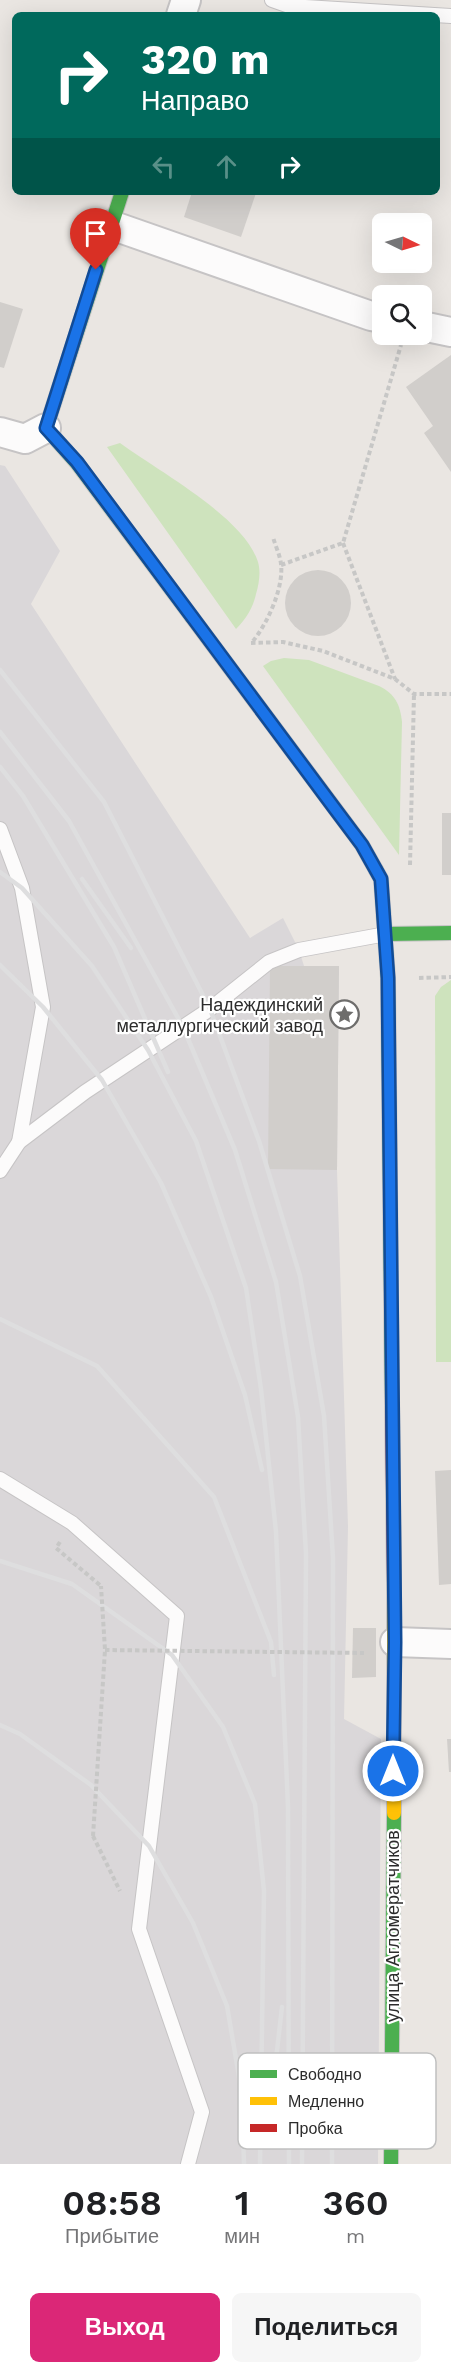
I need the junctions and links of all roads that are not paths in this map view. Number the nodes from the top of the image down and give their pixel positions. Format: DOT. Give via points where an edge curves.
graph roads {
  1 [pos="272,0"];
  2 [pos="386,12"];
  3 [pos="121,195"];
  4 [pos="111,225"];
  5 [pos="372,316"];
  6 [pos="432,328"];
  7 [pos="451,332"];
  8 [pos="46,428"];
  9 [pos="0,432"];
  10 [pos="0,830"];
  11 [pos="451,933"];
  12 [pos="386,934"];
  13 [pos="19,1142"];
  14 [pos="0,1171"];
  15 [pos="0,1479"];
  16 [pos="395,1642"];
  17 [pos="451,1644"];
  18 [pos="392,2053"];
  19 [pos="391,2149"];
  20 [pos="188,2164"];
  21 [pos="391,2164"];
  1 -- 2 [label="lane" via="289,6"];
  3 -- 4 [label="street"];
  4 -- 5 [label="street"];
  4 -- 8 [label="street"];
  6 -- 7 [label="street"];
  8 -- 9 [label="street" via="25,439"];
  8 -- 12 [label="street, улица Агломератчиков" via="77,462 362,845 381,879"];
  10 -- 13 [label="lane" via="22,888 43,1007"];
  11 -- 12 [label="street"];
  12 -- 13 [label="lane" via="299,950 269,962 210,1009 85,1092"];
  12 -- 16 [label="street, улица Агломератчиков"];
  13 -- 14 [label="lane"];
  15 -- 20 [label="lane" via="72,1523 177,1616 139,1929 202,2112"];
  16 -- 17 [label="street"];
  16 -- 18 [label="street, улица Агломератчиков"];
  19 -- 21 [label="street, улица Агломератчиков"];
}
